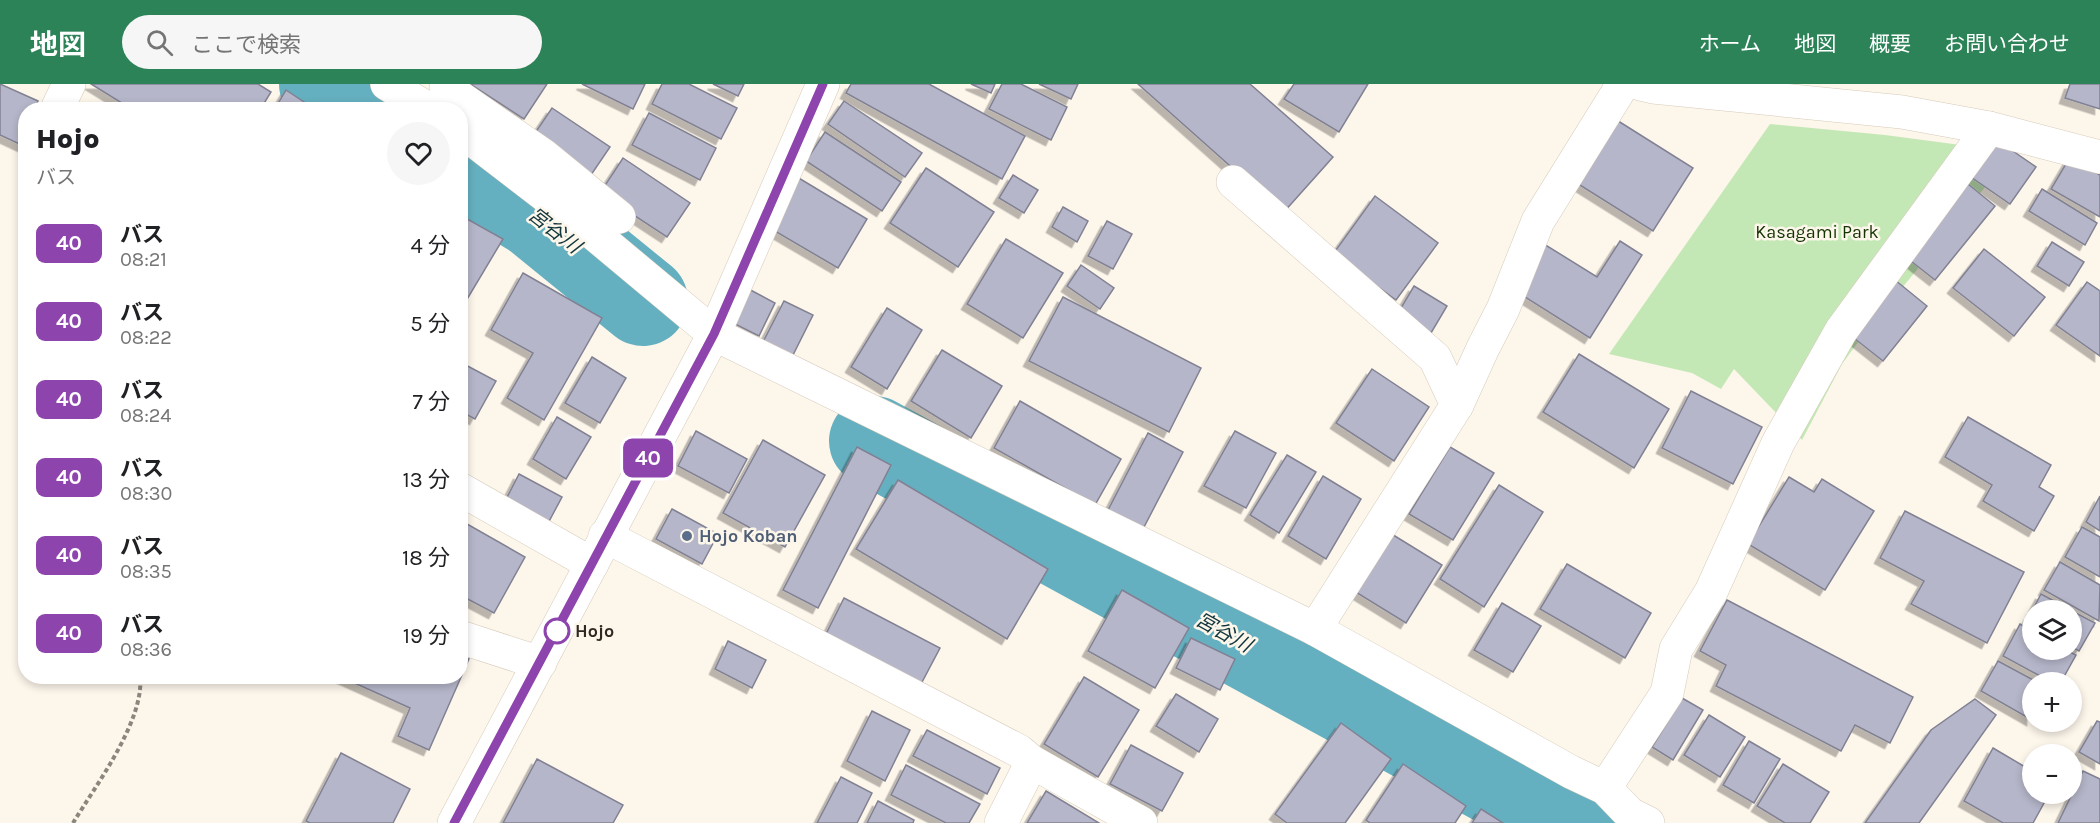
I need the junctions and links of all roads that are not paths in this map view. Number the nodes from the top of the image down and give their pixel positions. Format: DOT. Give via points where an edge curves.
graph roads {
  1 [pos="69,84"];
  2 [pos="387,84"];
  3 [pos="823,84"];
  4 [pos="1643,85"];
  5 [pos="441,91"];
  6 [pos="60,102"];
  7 [pos="459,102"];
  8 [pos="468,108"];
  9 [pos="1989,128"];
  10 [pos="468,136"];
  11 [pos="2100,157"];
  12 [pos="1233,182"];
  13 [pos="619,217"];
  14 [pos="714,334"];
  15 [pos="1457,405"];
  16 [pos="468,493"];
  17 [pos="599,550"];
  18 [pos="1315,629"];
  19 [pos="468,639"];
  20 [pos="540,663"];
  21 [pos="1032,762"];
  22 [pos="1605,788"];
  23 [pos="1635,820"];
  24 [pos="454,823"];
  25 [pos="1001,823"];
  26 [pos="1141,823"];
  1 -- 6 [label="main road"];
  2 -- 5 [label="main road"];
  3 -- 14 [label="main road"];
  4 -- 9 [label="main road" via="1902,112"];
  4 -- 15 [label="main road" via="1539,221"];
  5 -- 7 [label="main road"];
  8 -- 13 [label="main road" via="543,154"];
  9 -- 11 [label="main road"];
  9 -- 22 [label="main road" via="1841,331 1778,443 1711,592 1676,649 1667,693"];
  10 -- 14 [label="main road" via="581,223"];
  12 -- 15 [label="main road" via="1435,358"];
  14 -- 17 [label="main road"];
  14 -- 18 [label="main road"];
  15 -- 18 [label="main road"];
  16 -- 17 [label="main road"];
  17 -- 20 [label="main road"];
  17 -- 21 [label="main road" via="1018,751"];
  18 -- 22 [label="main road"];
  19 -- 20 [label="main road"];
  20 -- 24 [label="main road"];
  21 -- 25 [label="main road"];
  21 -- 26 [label="main road"];
  22 -- 23 [label="main road"];
}
